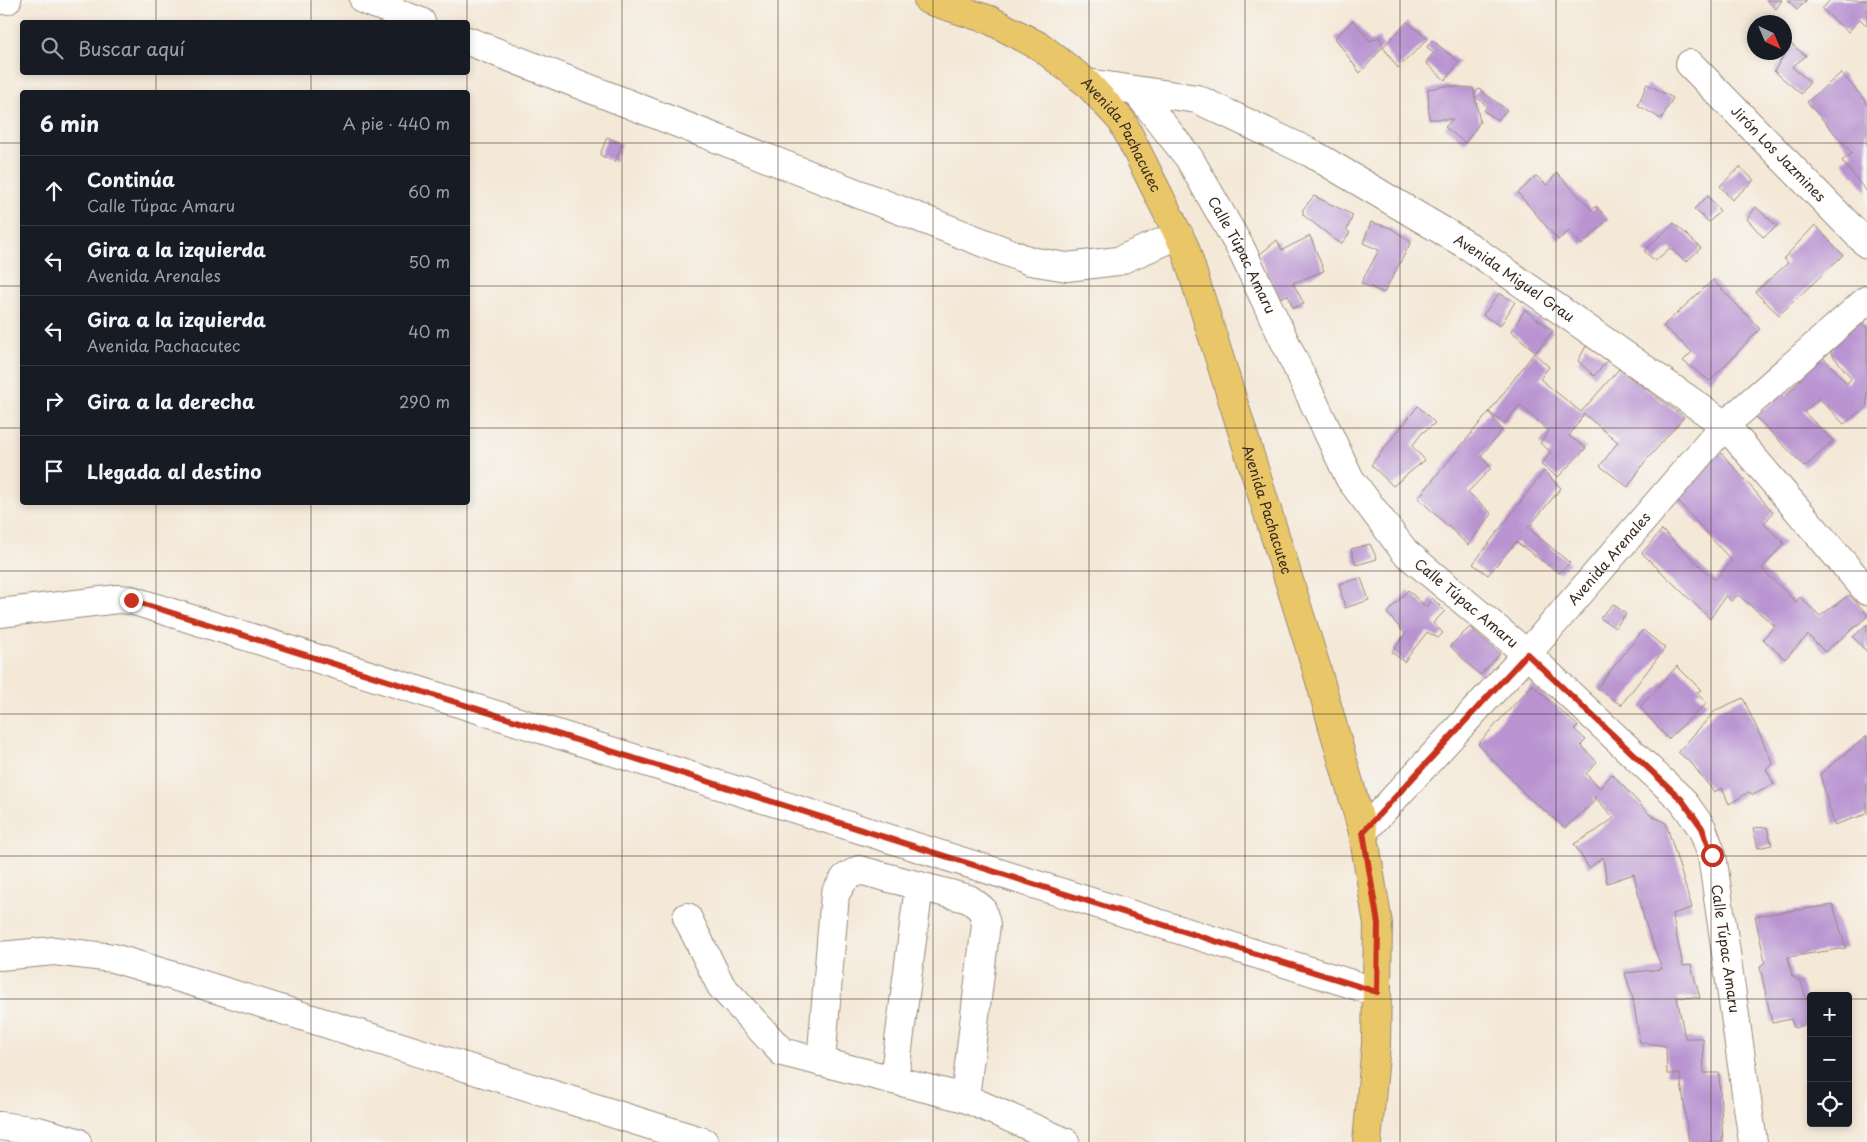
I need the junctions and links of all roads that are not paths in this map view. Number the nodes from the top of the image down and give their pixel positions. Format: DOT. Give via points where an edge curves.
graph roads {
  1 [pos="0,0"];
  2 [pos="7,0"];
  3 [pos="364,0"];
  4 [pos="928,0"];
  5 [pos="416,20"];
  6 [pos="470,42"];
  7 [pos="1690,64"];
  8 [pos="1087,83"];
  9 [pos="1136,91"];
  10 [pos="1179,236"];
  11 [pos="1867,244"];
  12 [pos="1867,300"];
  13 [pos="1725,425"];
  14 [pos="1867,591"];
  15 [pos="0,613"];
  16 [pos="1527,654"];
  17 [pos="1363,832"];
  18 [pos="919,886"];
  19 [pos="687,917"];
  20 [pos="0,956"];
  21 [pos="1377,992"];
  22 [pos="821,1062"];
  23 [pos="894,1080"];
  24 [pos="964,1098"];
  25 [pos="0,1126"];
  26 [pos="77,1142"];
  27 [pos="704,1142"];
  28 [pos="1065,1142"];
  29 [pos="1368,1142"];
  30 [pos="1753,1142"];
  1 -- 2 [label="street"];
  3 -- 5 [label="street"];
  4 -- 8 [label="main road, Avenida Pachacutec" via="990,20 1041,47"];
  6 -- 10 [label="street" via="1030,261 1067,267 1118,261"];
  7 -- 11 [label="street, Jirón Los Jazmines"];
  8 -- 9 [label="street, Avenida Miguel Grau"];
  8 -- 10 [label="main road, Avenida Pachacutec" via="1122,121"];
  9 -- 13 [label="street, Avenida Miguel Grau" via="1197,99 1311,153 1470,247"];
  9 -- 16 [label="street, Calle Túpac Amaru" via="1189,158 1240,249 1350,479 1406,552"];
  10 -- 17 [label="main road, Avenida Pachacutec" via="1316,667"];
  12 -- 13 [label="street, Avenida Arenales"];
  13 -- 14 [label="street, Avenida Miguel Grau"];
  13 -- 16 [label="street, Avenida Arenales"];
  15 -- 21 [label="street" via="131,600"];
  16 -- 17 [label="street, Avenida Arenales"];
  16 -- 30 [label="street, Calle Túpac Amaru" via="1682,800 1702,828 1712,855"];
  17 -- 21 [label="main road, Avenida Pachacutec" via="1378,924"];
  18 -- 22 [label="street" via="859,870 845,878 835,894"];
  18 -- 23 [label="street"];
  18 -- 24 [label="street" via="970,899 982,909 986,924"];
  19 -- 22 [label="street" via="721,986 782,1052"];
  20 -- 27 [label="street" via="54,951 113,958"];
  21 -- 29 [label="main road, Avenida Pachacutec"];
  22 -- 23 [label="street"];
  23 -- 24 [label="street"];
  24 -- 28 [label="street"];
  25 -- 26 [label="street" via="38,1131"];
}
